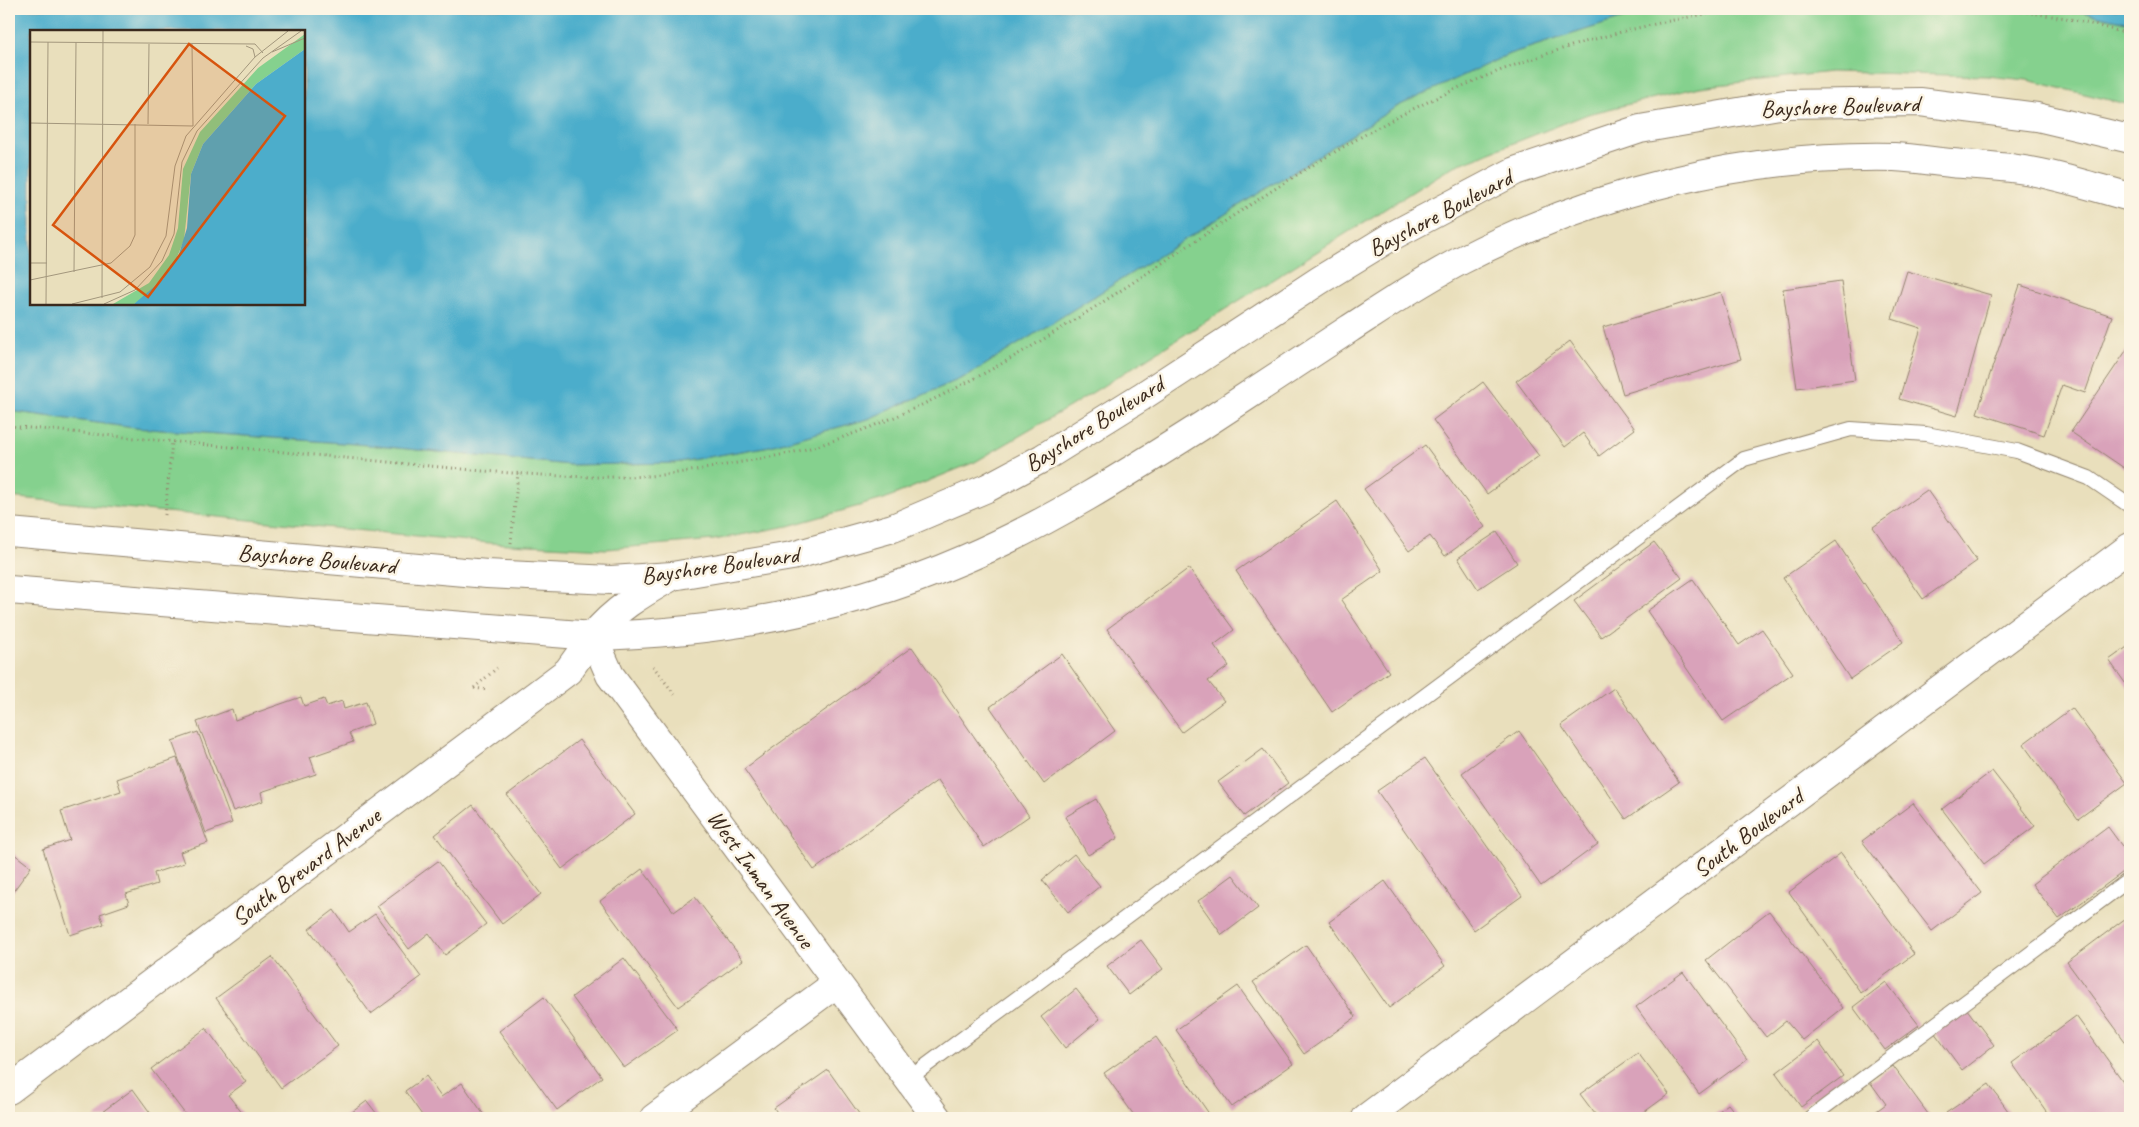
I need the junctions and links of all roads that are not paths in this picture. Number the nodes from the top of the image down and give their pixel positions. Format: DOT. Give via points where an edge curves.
graph roads {
  1 [pos="2130,139"];
  2 [pos="2130,197"];
  3 [pos="2130,506"];
  4 [pos="9,532"];
  5 [pos="2130,547"];
  6 [pos="672,576"];
  7 [pos="9,590"];
  8 [pos="593,636"];
  9 [pos="2130,879"];
  10 [pos="837,983"];
  11 [pos="908,1079"];
  12 [pos="9,1090"];
  13 [pos="654,1118"];
  14 [pos="937,1118"];
  15 [pos="1366,1118"];
  16 [pos="1810,1118"];
  1 -- 6 [label="main road, Bayshore Boulevard" via="2037,117 1920,102 1785,104 1640,129 1516,171 1392,236 1043,458 987,488 857,539 792,556"];
  2 -- 8 [label="main road" via="2021,169 1896,157 1773,163 1694,175 1634,192 1577,210 1461,260 1103,488 962,561 853,599 779,617 689,630"];
  3 -- 11 [label="lane" via="2089,478 2017,451 1926,434 1851,429 1744,459"];
  4 -- 6 [label="main road, Bayshore Boulevard" via="487,574 611,580"];
  5 -- 15 [label="main road, South Boulevard"];
  6 -- 8 [label="main road, South Brevard Avenue" via="624,606"];
  7 -- 8 [label="main road"];
  8 -- 10 [label="main road, West Inman Avenue" via="610,674"];
  8 -- 12 [label="main road, South Brevard Avenue" via="568,671"];
  9 -- 16 [label="lane"];
  10 -- 11 [label="main road, West Inman Avenue"];
  10 -- 13 [label="main road"];
  11 -- 14 [label="main road, West Inman Avenue"];
}
